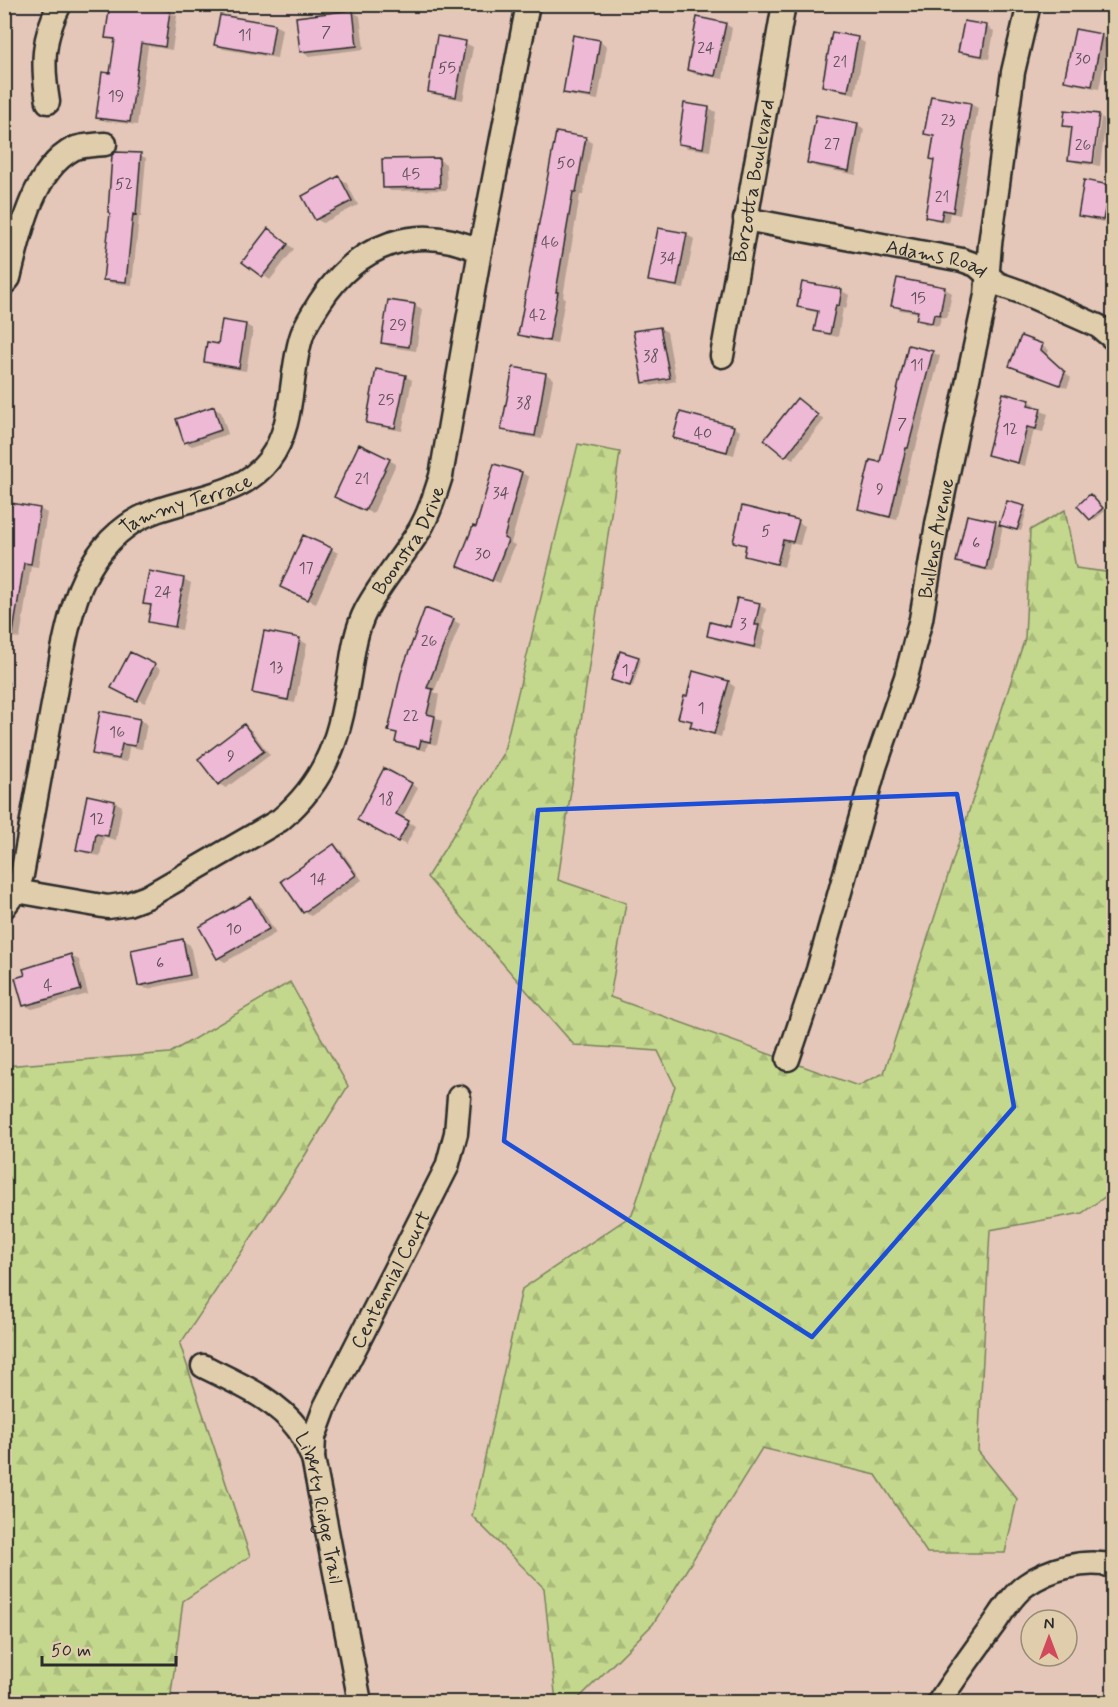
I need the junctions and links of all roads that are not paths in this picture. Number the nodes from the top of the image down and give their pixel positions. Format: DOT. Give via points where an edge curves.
graph roads {
  1 [pos="60,4"];
  2 [pos="528,4"];
  3 [pos="784,4"];
  4 [pos="1029,4"];
  5 [pos="48,102"];
  6 [pos="105,144"];
  7 [pos="745,219"];
  8 [pos="480,251"];
  9 [pos="987,274"];
  10 [pos="4,284"];
  11 [pos="1113,339"];
  12 [pos="722,356"];
  13 [pos="10,899"];
  14 [pos="68,901"];
  15 [pos="788,1059"];
  16 [pos="459,1097"];
  17 [pos="203,1366"];
  18 [pos="313,1458"];
  19 [pos="1113,1566"];
  20 [pos="360,1702"];
  21 [pos="939,1702"];
  1 -- 5 [label="street" via="43,62"];
  2 -- 8 [label="street, Boonstra Drive"];
  3 -- 7 [label="street, Borzotta Boulevard"];
  4 -- 9 [label="street, Bullens Avenue" via="1013,72"];
  6 -- 10 [label="street" via="74,148 56,163 30,204"];
  7 -- 9 [label="street, Adams Road" via="962,260"];
  7 -- 12 [label="street, Borzotta Boulevard"];
  8 -- 13 [label="street, Tammy Terrace" via="450,240 411,238 381,247 347,269 313,312 301,337 280,441 257,474 242,484 146,514 109,541 99,554 76,599 63,648 22,875"];
  8 -- 14 [label="street, Boonstra Drive" via="441,476 420,529 365,611 356,636 337,739 314,786 280,819 147,897 108,907"];
  9 -- 11 [label="street, Adams Road" via="998,284 1098,326"];
  9 -- 15 [label="street, Bullens Avenue" via="921,619"];
  13 -- 14 [label="street, Tammy Terrace"];
  16 -- 18 [label="street, Centennial Court" via="456,1133 447,1167 325,1407 314,1437"];
  17 -- 18 [label="street, Liberty Ridge Trail" via="285,1413"];
  18 -- 20 [label="street, Liberty Ridge Trail"];
  19 -- 21 [label="street" via="1072,1565 1025,1585"];
}
